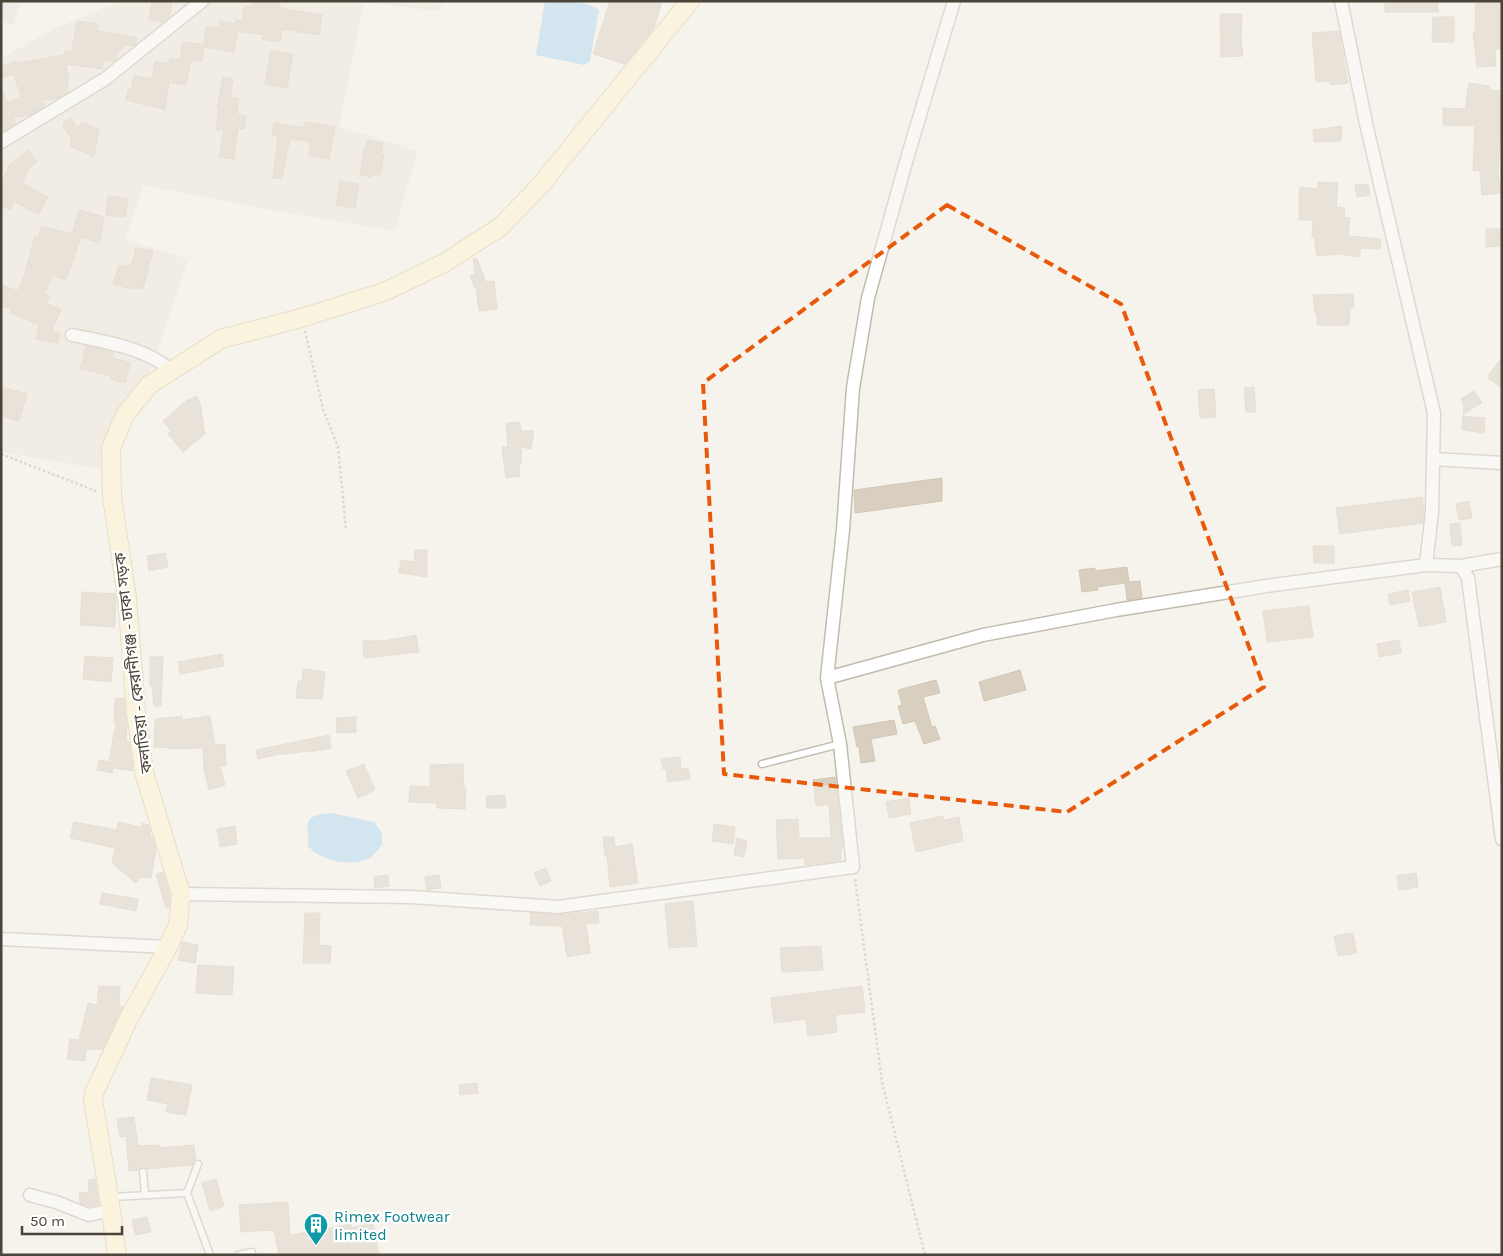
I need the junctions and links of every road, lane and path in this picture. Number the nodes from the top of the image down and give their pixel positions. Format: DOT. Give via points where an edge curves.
graph roads {
  1 [pos="202,1"];
  2 [pos="690,1"];
  3 [pos="954,1"];
  4 [pos="1341,1"];
  5 [pos="1,142"];
  6 [pos="301,318"];
  7 [pos="72,335"];
  8 [pos="170,370"];
  9 [pos="1,454"];
  10 [pos="1434,459"];
  11 [pos="1502,463"];
  12 [pos="112,497"];
  13 [pos="346,529"];
  14 [pos="1502,559"];
  15 [pos="1426,565"];
  16 [pos="1461,566"];
  17 [pos="827,678"];
  18 [pos="840,744"];
  19 [pos="762,764"];
  20 [pos="1502,839"];
  21 [pos="854,867"];
  22 [pos="181,894"];
  23 [pos="1,939"];
  24 [pos="168,947"];
  25 [pos="198,1164"];
  26 [pos="143,1172"];
  27 [pos="186,1193"];
  28 [pos="146,1194"];
  29 [pos="30,1195"];
  30 [pos="110,1203"];
  31 [pos="252,1252"];
  32 [pos="117,1255"];
  33 [pos="210,1255"];
  34 [pos="238,1255"];
  35 [pos="925,1255"];
  1 -- 5 [label="street" via="106,78"];
  2 -- 6 [label="main road, কলাতিয়া - কেরানীগঞ্জ - ঢাকা সড়ক" via="539,187 500,227 444,263 384,292"];
  3 -- 17 [label="street" via="868,298 853,388 843,530"];
  4 -- 10 [label="street" via="1367,128 1434,413"];
  6 -- 8 [label="main road, কলাতিয়া - কেরানীগঞ্জ - ঢাকা সড়ক" via="221,339"];
  6 -- 13 [label="path" via="323,409 338,446"];
  7 -- 8 [label="street" via="127,348 160,361"];
  8 -- 12 [label="main road, কলাতিয়া - কেরানীগঞ্জ - ঢাকা সড়ক" via="149,385 125,415 111,448"];
  9 -- 12 [label="path"];
  10 -- 11 [label="street"];
  10 -- 15 [label="street"];
  12 -- 22 [label="main road, কলাতিয়া - কেরানীগঞ্জ - ঢাকা সড়ক" via="127,598 144,772"];
  14 -- 16 [label="street"];
  15 -- 16 [label="street"];
  15 -- 17 [label="street" via="1273,585 983,635"];
  16 -- 20 [label="street" via="1468,578"];
  17 -- 18 [label="street"];
  18 -- 19 [label="lane"];
  18 -- 21 [label="street"];
  21 -- 22 [label="street" via="558,907 412,897"];
  21 -- 35 [label="path" via="882,1082"];
  22 -- 24 [label="main road, কলাতিয়া - কেরানীগঞ্জ - ঢাকা সড়ক" via="178,925"];
  23 -- 24 [label="street"];
  24 -- 30 [label="main road, কলাতিয়া - কেরানীগঞ্জ - ঢাকা সড়ক" via="128,1018 94,1093"];
  25 -- 27 [label="lane"];
  26 -- 28 [label="lane"];
  27 -- 28 [label="lane"];
  27 -- 33 [label="lane"];
  28 -- 30 [label="lane"];
  29 -- 30 [label="street" via="89,1215 98,1214"];
  30 -- 32 [label="main road, কলাতিয়া - কেরানীগঞ্জ - ঢাকা সড়ক"];
  31 -- 34 [label="lane"];
}
